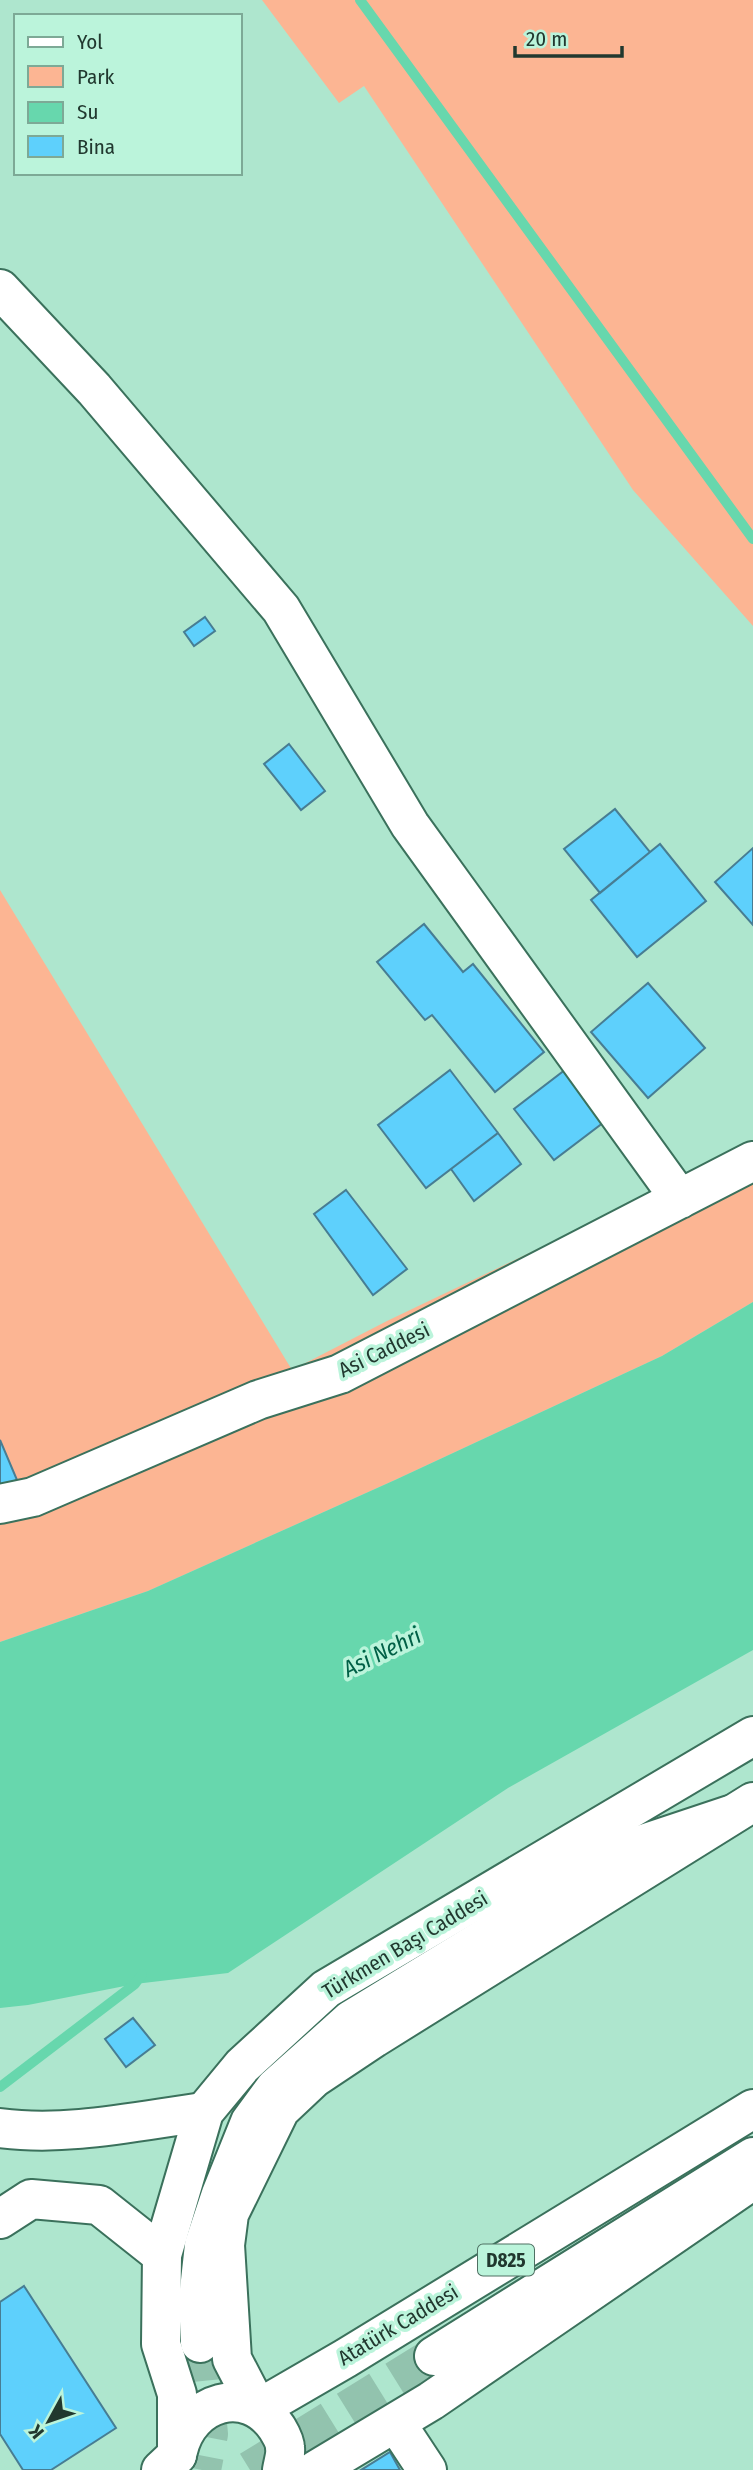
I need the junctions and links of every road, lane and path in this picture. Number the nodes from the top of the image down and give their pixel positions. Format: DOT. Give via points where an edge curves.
graph roads {
  1 [pos="0,289"];
  2 [pos="753,1161"];
  3 [pos="680,1199"];
  4 [pos="0,1504"];
  5 [pos="753,1736"];
  6 [pos="741,1808"];
  7 [pos="753,2109"];
  8 [pos="204,2112"];
  9 [pos="15,2130"];
  10 [pos="753,2157"];
  11 [pos="753,2180"];
  12 [pos="0,2219"];
  13 [pos="162,2255"];
  14 [pos="201,2343"];
  15 [pos="434,2356"];
  16 [pos="258,2409"];
  17 [pos="396,2423"];
  18 [pos="172,2465"];
  19 [pos="282,2470"];
  20 [pos="316,2470"];
  21 [pos="427,2470"];
  1 -- 3 [label="main road" via="94,389 281,609 410,825"];
  2 -- 3 [label="main road, Asi Caddesi"];
  3 -- 4 [label="main road, Asi Caddesi" via="340,1374 258,1400 33,1497"];
  5 -- 8 [label="main road, Türkmen Başı Caddesi" via="326,1989 243,2067"];
  6 -- 14 [label="main road" via="634,1847 351,2020 275,2088 250,2122 204,2245 198,2299"];
  6 -- 16 [label="main road" via="374,2038 314,2078 280,2110 229,2214 225,2245 232,2360"];
  7 -- 16 [label="main road, Atatürk Caddesi / D825"];
  8 -- 9 [label="main road" via="84,2128"];
  8 -- 13 [label="main road, Türkmen Başı Caddesi"];
  10 -- 15 [label="main road"];
  11 -- 17 [label="main road"];
  12 -- 13 [label="main road" via="31,2199 99,2205"];
  13 -- 18 [label="main road, Türkmen Başı Caddesi" via="161,2344 177,2394"];
  16 -- 18 [label="main road" via="221,2403 204,2410 190,2421"];
  16 -- 19 [label="main road" via="280,2433 285,2448"];
  17 -- 20 [label="main road"];
  17 -- 21 [label="main road"];
}
